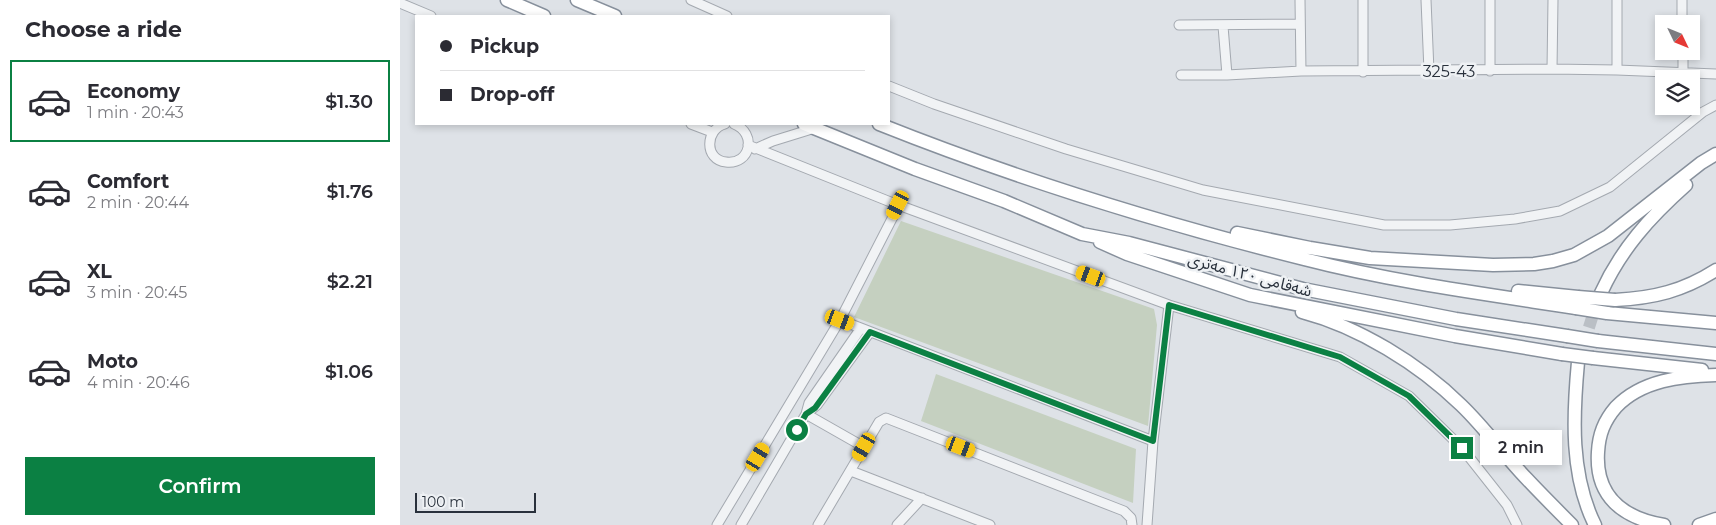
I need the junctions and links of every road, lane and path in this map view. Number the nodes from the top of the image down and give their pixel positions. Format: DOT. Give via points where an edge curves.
graph roads {
  1 [pos="507,0"];
  2 [pos="577,0"];
  3 [pos="691,0"];
  4 [pos="1300,0"];
  5 [pos="1363,0"];
  6 [pos="1426,0"];
  7 [pos="1490,0"];
  8 [pos="1553,0"];
  9 [pos="1617,0"];
  10 [pos="1682,0"];
  11 [pos="400,3"];
  12 [pos="429,15"];
  13 [pos="542,15"];
  14 [pos="613,15"];
  15 [pos="725,15"];
  16 [pos="1682,15"];
  17 [pos="1300,24"];
  18 [pos="1179,26"];
  19 [pos="1223,26"];
  20 [pos="1552,69"];
  21 [pos="1617,70"];
  22 [pos="1301,71"];
  23 [pos="1429,71"];
  24 [pos="1490,71"];
  25 [pos="1655,71"];
  26 [pos="1363,72"];
  27 [pos="1700,73"];
  28 [pos="1716,74"];
  29 [pos="1181,75"];
  30 [pos="1227,75"];
  31 [pos="890,86"];
  32 [pos="1716,105"];
  33 [pos="696,125"];
  34 [pos="723,125"];
  35 [pos="736,125"];
  36 [pos="882,125"];
  37 [pos="809,126"];
  38 [pos="710,128"];
  39 [pos="750,149"];
  40 [pos="1716,154"];
  41 [pos="1716,162"];
  42 [pos="898,205"];
  43 [pos="1115,207"];
  44 [pos="1082,234"];
  45 [pos="1716,270"];
  46 [pos="1600,293"];
  47 [pos="1250,295"];
  48 [pos="1577,303"];
  49 [pos="1169,305"];
  50 [pos="1716,318"];
  51 [pos="840,320"];
  52 [pos="1697,322"];
  53 [pos="1716,323"];
  54 [pos="865,330"];
  55 [pos="1716,354"];
  56 [pos="1578,362"];
  57 [pos="1716,373"];
  58 [pos="806,414"];
  59 [pos="1153,441"];
  60 [pos="864,447"];
  61 [pos="851,470"];
  62 [pos="922,498"];
  63 [pos="1716,520"];
  64 [pos="716,525"];
  65 [pos="742,525"];
  66 [pos="818,525"];
  67 [pos="897,525"];
  68 [pos="990,525"];
  69 [pos="1132,525"];
  70 [pos="1147,525"];
  71 [pos="1517,525"];
  72 [pos="1572,525"];
  73 [pos="1595,525"];
  74 [pos="1664,525"];
  75 [pos="1699,525"];
  1 -- 13 [label="highway"];
  2 -- 14 [label="highway"];
  3 -- 15 [label="street"];
  4 -- 17 [label="street"];
  5 -- 26 [label="street"];
  6 -- 23 [label="street"];
  7 -- 24 [label="street"];
  8 -- 20 [label="street"];
  9 -- 21 [label="street"];
  10 -- 16 [label="street"];
  11 -- 12 [label="street"];
  17 -- 19 [label="street"];
  17 -- 22 [label="street"];
  18 -- 19 [label="street"];
  19 -- 30 [label="street"];
  20 -- 21 [label="street, 325-43"];
  20 -- 24 [label="street, 325-43"];
  21 -- 25 [label="street, 325-43"];
  22 -- 26 [label="street, 325-43"];
  22 -- 30 [label="street, 325-43"];
  23 -- 24 [label="street, 325-43"];
  23 -- 26 [label="street, 325-43"];
  27 -- 28 [label="street, 325-43"];
  29 -- 30 [label="street, 325-43"];
  31 -- 32 [label="street" via="1066,149 1203,190 1384,225 1450,226 1560,210 1610,187"];
  33 -- 38 [label="street"];
  34 -- 38 [label="street"];
  35 -- 39 [label="street" via="747,135"];
  36 -- 43 [label="highway, شەقامی ١٢٠ مەتری"];
  37 -- 39 [label="street"];
  37 -- 44 [label="highway, شەقامی ١٢٠ مەتری"];
  38 -- 39 [label="street" via="709,146 716,158 735,162"];
  39 -- 42 [label="street"];
  40 -- 43 [label="highway" via="1608,236 1574,255 1534,264 1370,258"];
  41 -- 46 [label="highway" via="1689,182 1648,221 1618,261"];
  42 -- 49 [label="street"];
  42 -- 51 [label="street"];
  43 -- 48 [label="highway, شەقامی ١٢٠ مەتری" via="1305,260 1375,274"];
  44 -- 47 [label="highway" via="1127,254"];
  44 -- 55 [label="highway, شەقامی ١٢٠ مەتری, bridge" via="1129,242 1303,289 1456,319 1598,341"];
  45 -- 48 [label="highway, bridge" via="1690,286 1671,292"];
  47 -- 57 [label="highway, bridge" via="1562,354"];
  47 -- 72 [label="highway" via="1357,333 1439,385"];
  48 -- 52 [label="highway, شەقامی ١٢٠ مەتری, bridge" via="1607,312"];
  49 -- 59 [label="street"];
  49 -- 71 [label="street" via="1340,357 1409,396 1462,448 1506,505"];
  50 -- 52 [label="highway"];
  51 -- 54 [label="street"];
  51 -- 64 [label="street"];
  52 -- 53 [label="highway, شەقامی ١٢٠ مەتری"];
  54 -- 58 [label="street" via="815,408"];
  54 -- 59 [label="street"];
  56 -- 73 [label="highway" via="1574,404 1575,452 1586,505"];
  57 -- 74 [label="highway" via="1670,379 1646,387 1617,407 1600,434 1597,465 1602,488 1609,498 1628,514"];
  58 -- 60 [label="street"];
  58 -- 65 [label="street"];
  59 -- 70 [label="street"];
  60 -- 61 [label="street"];
  60 -- 69 [label="street" via="879,422 888,418 1124,511 1131,518"];
  61 -- 62 [label="street"];
  61 -- 66 [label="street"];
  62 -- 67 [label="street"];
  62 -- 68 [label="street"];
  63 -- 75 [label="highway"];
}
